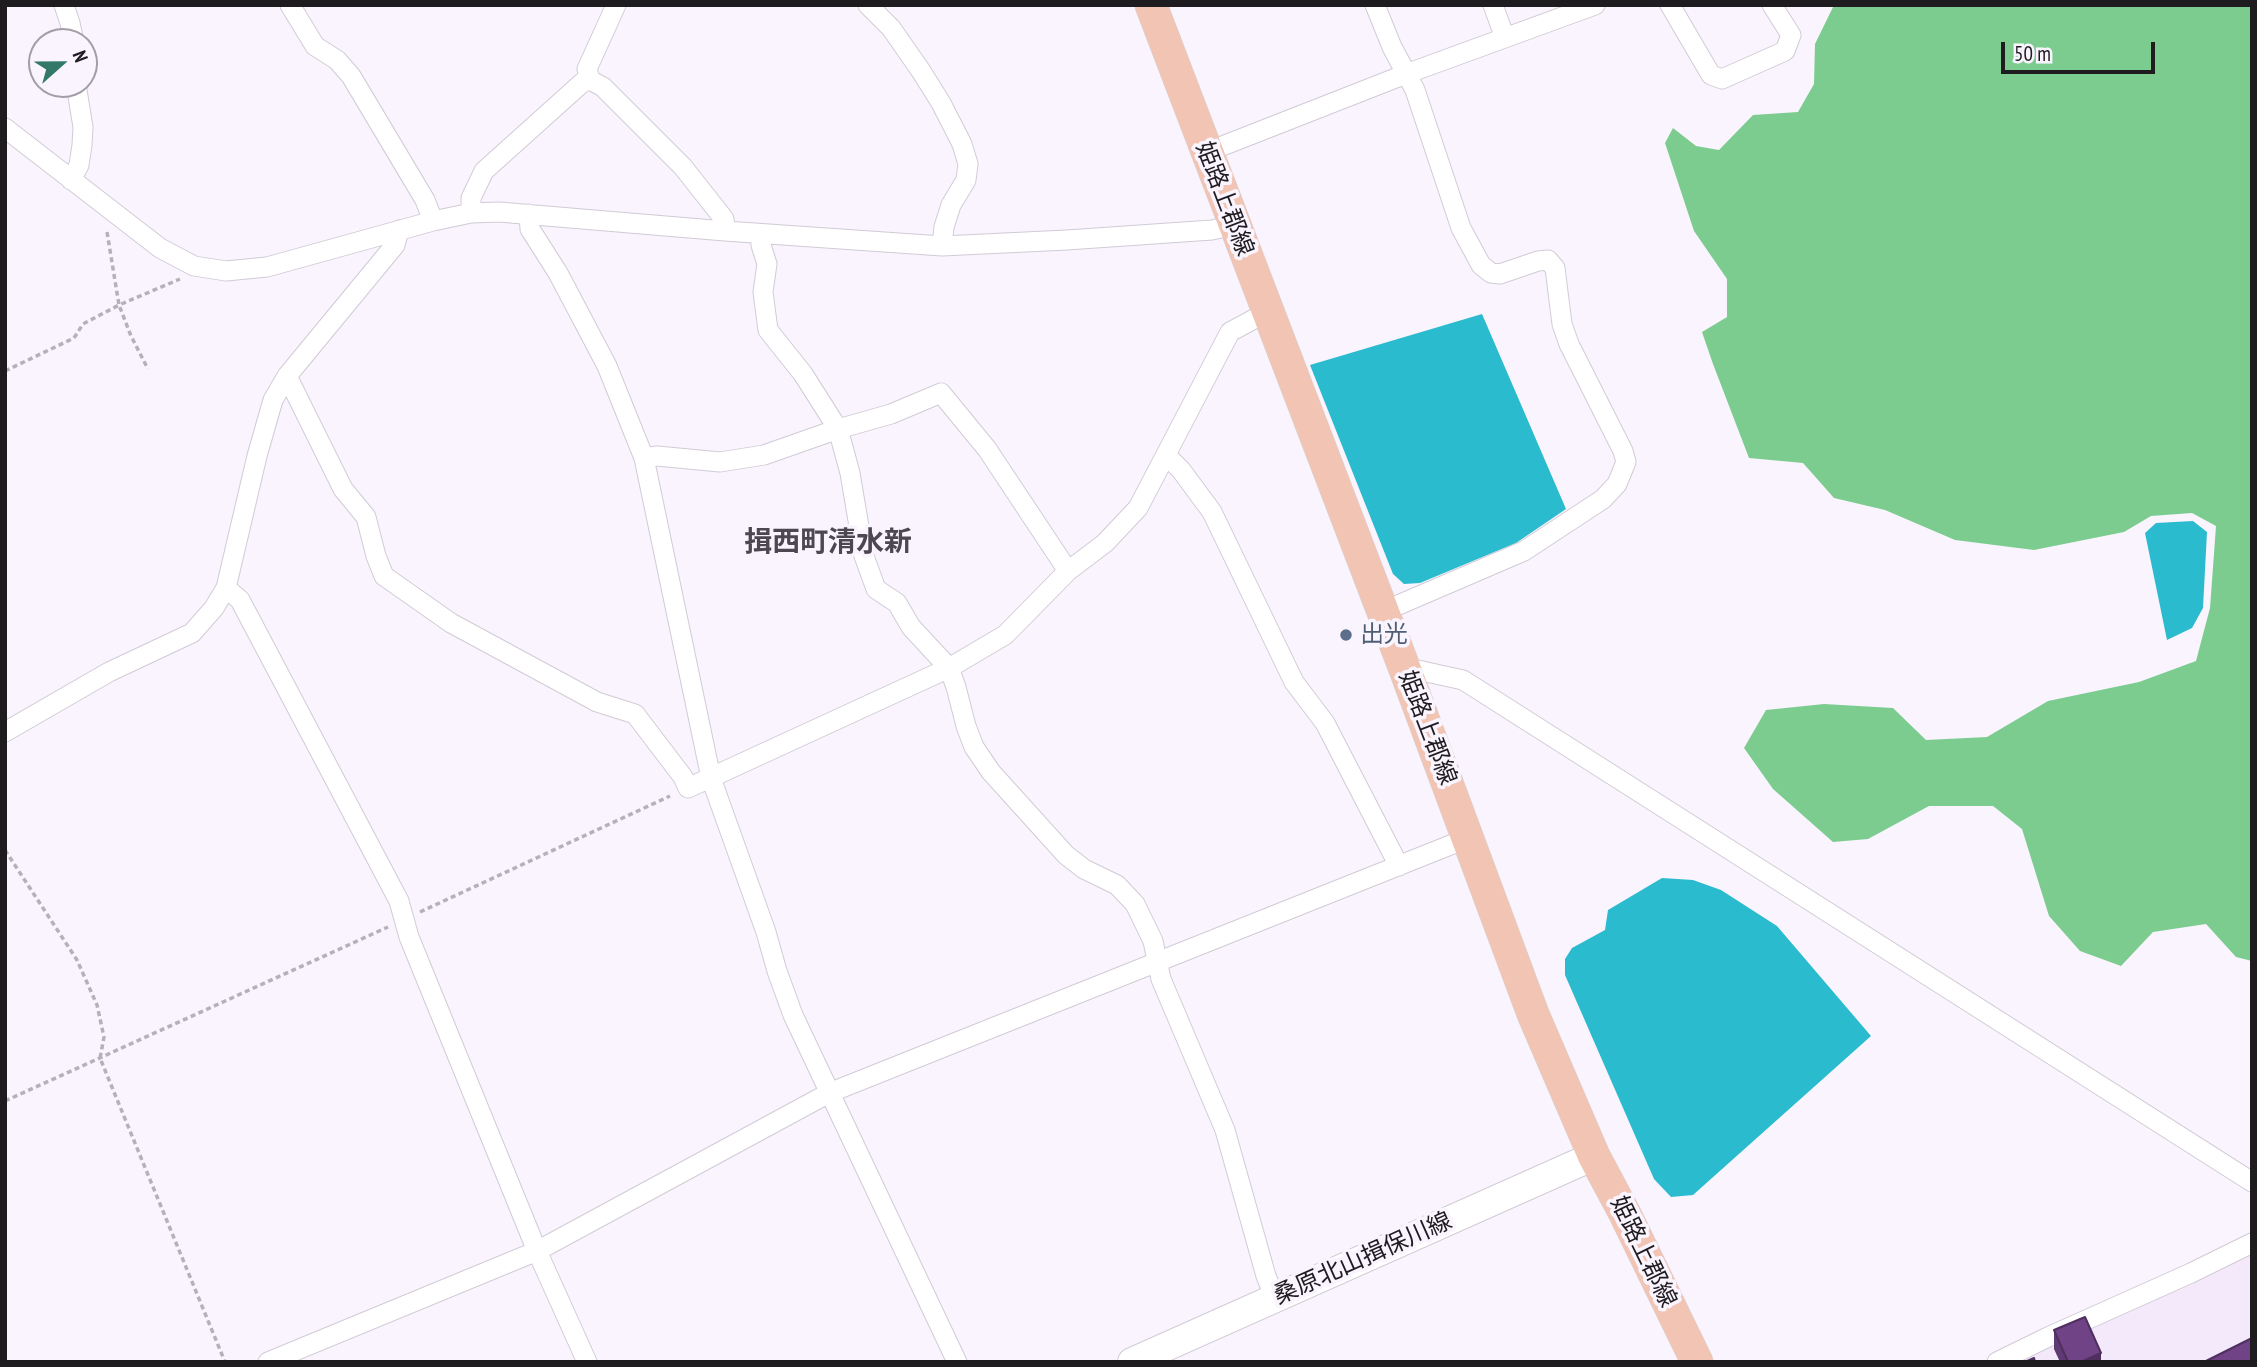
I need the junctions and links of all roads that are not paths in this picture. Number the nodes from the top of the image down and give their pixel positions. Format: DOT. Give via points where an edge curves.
graph roads {
  1 [pos="64,5"];
  2 [pos="290,5"];
  3 [pos="616,5"];
  4 [pos="868,5"];
  5 [pos="1374,5"];
  6 [pos="1493,5"];
  7 [pos="1595,5"];
  8 [pos="1670,5"];
  9 [pos="1772,5"];
  10 [pos="1149,13"];
  11 [pos="72,28"];
  12 [pos="1505,38"];
  13 [pos="1406,74"];
  14 [pos="590,80"];
  15 [pos="78,98"];
  16 [pos="5,128"];
  17 [pos="1207,152"];
  18 [pos="71,180"];
  19 [pos="471,213"];
  20 [pos="529,214"];
  21 [pos="433,221"];
  22 [pos="1235,225"];
  23 [pos="400,230"];
  24 [pos="725,231"];
  25 [pos="761,234"];
  26 [pos="942,246"];
  27 [pos="1267,312"];
  28 [pos="287,376"];
  29 [pos="838,429"];
  30 [pos="1166,455"];
  31 [pos="644,458"];
  32 [pos="1069,571"];
  33 [pos="226,588"];
  34 [pos="1382,612"];
  35 [pos="1404,667"];
  36 [pos="949,668"];
  37 [pos="5,732"];
  38 [pos="711,778"];
  39 [pos="1468,838"];
  40 [pos="1399,866"];
  41 [pos="1158,962"];
  42 [pos="829,1093"];
  43 [pos="1594,1156"];
  44 [pos="2252,1182"];
  45 [pos="2252,1243"];
  46 [pos="537,1251"];
  47 [pos="1275,1298"];
  48 [pos="268,1362"];
  49 [pos="587,1362"];
  50 [pos="957,1362"];
  51 [pos="1132,1362"];
  52 [pos="1697,1362"];
  53 [pos="1997,1362"];
  1 -- 11 [label="street"];
  2 -- 21 [label="street" via="315,46 351,76"];
  3 -- 14 [label="street" via="587,69"];
  4 -- 26 [label="street" via="879,13 921,71 962,144 968,164 966,180 951,205"];
  5 -- 13 [label="street"];
  6 -- 12 [label="street"];
  7 -- 12 [label="street"];
  8 -- 9 [label="street" via="1711,75 1722,79 1785,51 1791,36"];
  10 -- 17 [label="main road, 姫路上郡線"];
  12 -- 13 [label="street"];
  13 -- 17 [label="street"];
  13 -- 34 [label="street" via="1461,228 1481,265 1500,274 1538,261 1548,260 1555,268 1569,344 1626,462 1617,484 1603,499 1524,551"];
  14 -- 19 [label="street" via="484,172 471,198"];
  14 -- 24 [label="street" via="603,87 683,167 723,219"];
  15 -- 18 [label="street" via="82,145"];
  16 -- 18 [label="street"];
  17 -- 22 [label="main road, 姫路上郡線"];
  18 -- 23 [label="street" via="160,248 194,266 226,271 267,267"];
  19 -- 20 [label="street"];
  19 -- 21 [label="street"];
  20 -- 24 [label="street"];
  20 -- 31 [label="street" via="530,229 607,366"];
  21 -- 23 [label="street"];
  22 -- 26 [label="street"];
  22 -- 27 [label="main road, 姫路上郡線"];
  23 -- 28 [label="street" via="395,245"];
  24 -- 25 [label="street"];
  25 -- 26 [label="street"];
  25 -- 29 [label="street" via="767,264 763,292 768,330"];
  27 -- 30 [label="street" via="1230,332"];
  27 -- 34 [label="main road, 姫路上郡線"];
  28 -- 33 [label="street" via="273,400"];
  28 -- 38 [label="street" via="343,489 366,517 384,576 451,623 597,702 635,714 688,788"];
  29 -- 31 [label="street" via="764,455 720,462"];
  29 -- 32 [label="street" via="941,393 987,449"];
  29 -- 36 [label="street" via="864,556 876,589 897,603 911,627"];
  30 -- 32 [label="street" via="1138,508 1105,543"];
  30 -- 40 [label="street" via="1212,512 1294,682 1325,723"];
  31 -- 38 [label="street"];
  32 -- 36 [label="street" via="1005,635"];
  33 -- 37 [label="street" via="192,633 109,671"];
  33 -- 46 [label="street" via="240,600 399,901 409,937"];
  34 -- 35 [label="main road, 姫路上郡線"];
  35 -- 39 [label="main road, 姫路上郡線"];
  35 -- 44 [label="street" via="1463,680"];
  36 -- 38 [label="street"];
  36 -- 41 [label="street" via="974,747 991,772 1066,855 1117,885 1135,904"];
  38 -- 42 [label="street" via="776,971"];
  39 -- 40 [label="street"];
  39 -- 43 [label="main road, 姫路上郡線" via="1533,1014"];
  40 -- 41 [label="street"];
  41 -- 42 [label="street"];
  41 -- 47 [label="street" via="1161,979 1225,1130"];
  42 -- 46 [label="street"];
  42 -- 50 [label="street"];
  43 -- 47 [label="main road, 桑原北山揖保川線"];
  43 -- 52 [label="main road, 姫路上郡線"];
  45 -- 53 [label="street"];
  46 -- 48 [label="street"];
  46 -- 49 [label="street"];
  47 -- 51 [label="main road, 桑原北山揖保川線"];
}
